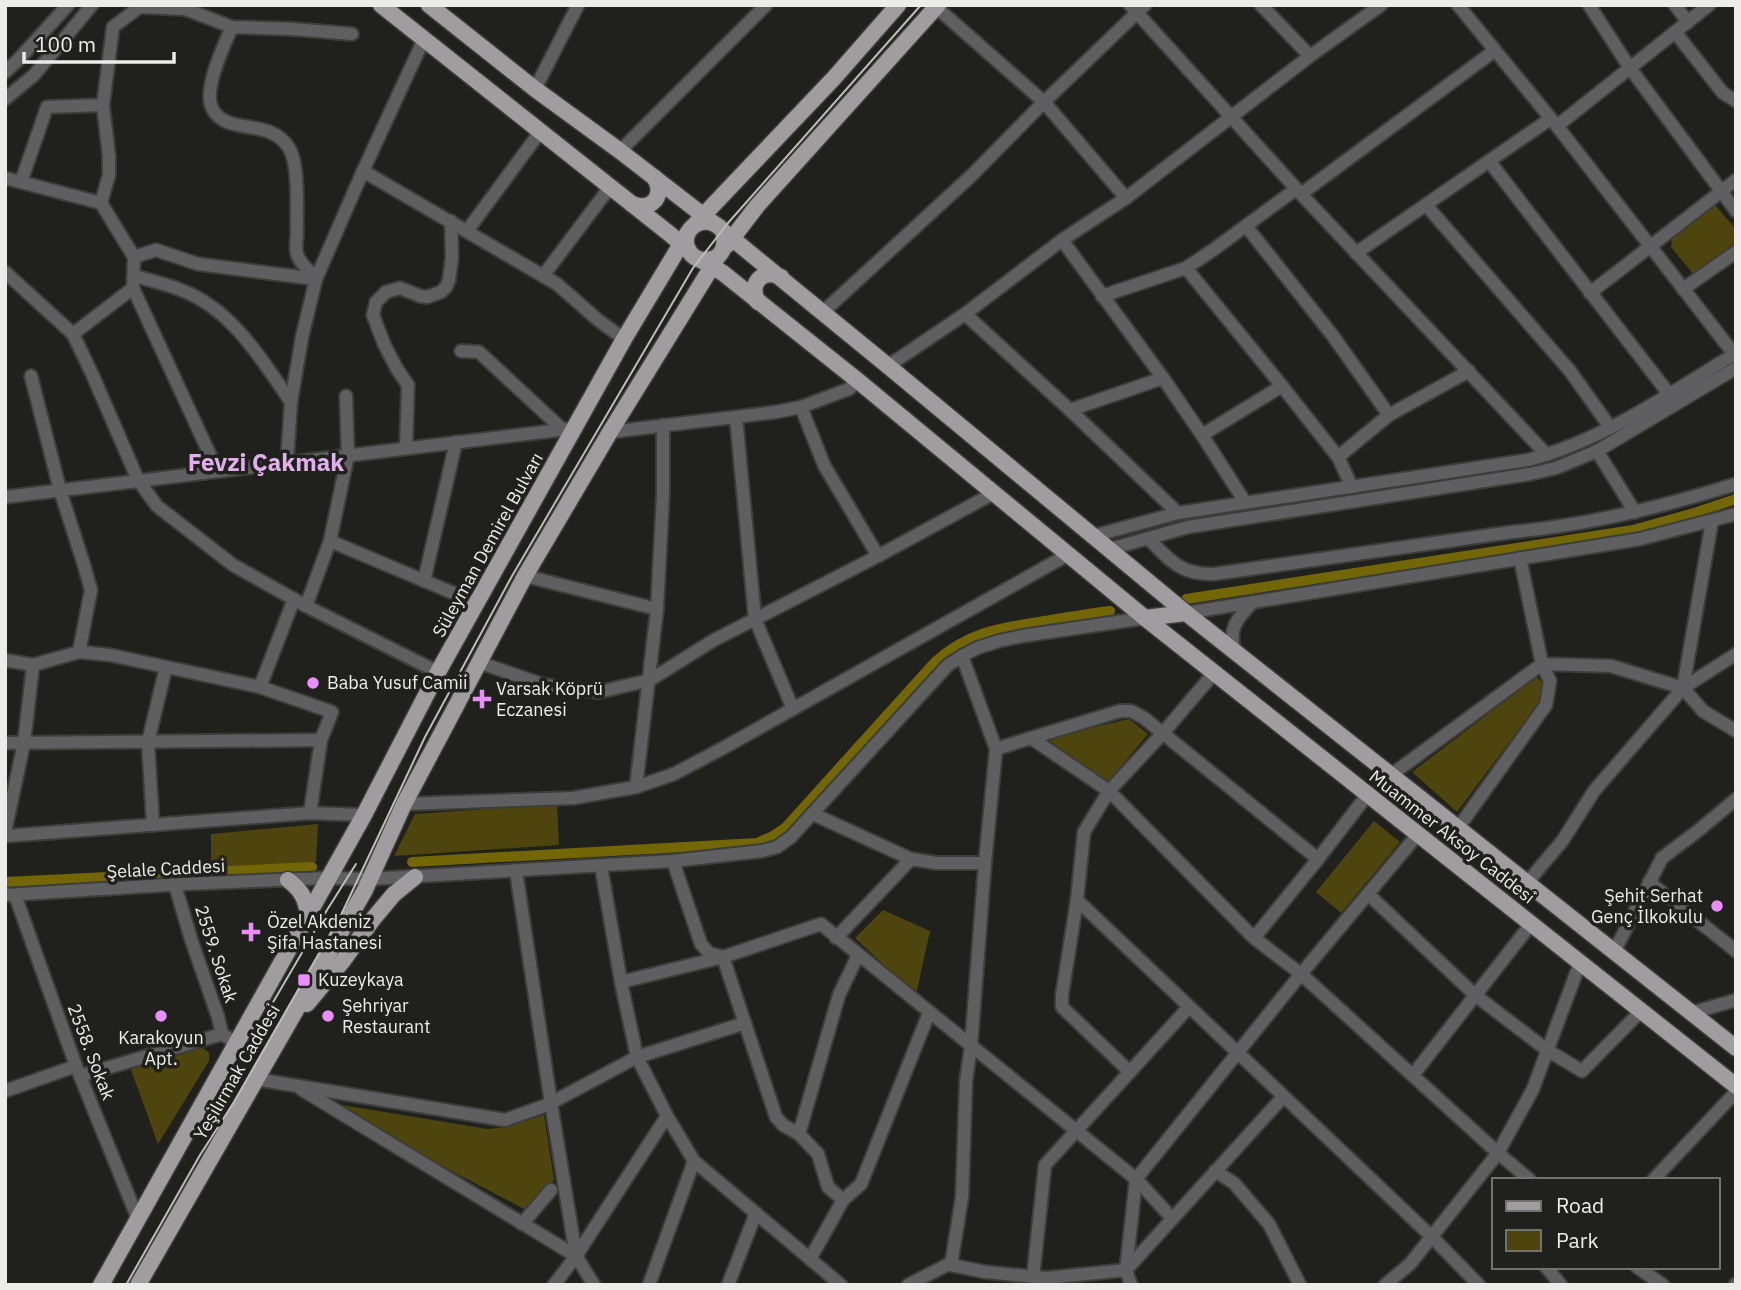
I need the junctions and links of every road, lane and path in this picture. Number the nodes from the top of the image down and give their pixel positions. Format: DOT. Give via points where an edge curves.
graph roads {
  1 [pos="68,5"];
  2 [pos="92,5"];
  3 [pos="381,5"];
  4 [pos="429,5"];
  5 [pos="578,5"];
  6 [pos="766,5"];
  7 [pos="898,5"];
  8 [pos="1261,5"];
  9 [pos="1381,5"];
  10 [pos="1458,5"];
  11 [pos="1589,5"];
  12 [pos="1675,5"];
  13 [pos="1709,5"];
  14 [pos="141,6"];
  15 [pos="937,6"];
  16 [pos="1138,8"];
  17 [pos="447,12"];
  18 [pos="1688,22"];
  19 [pos="232,27"];
  20 [pos="1675,32"];
  21 [pos="352,34"];
  22 [pos="424,40"];
  23 [pos="1494,51"];
  24 [pos="1310,56"];
  25 [pos="1630,68"];
  26 [pos="5,72"];
  27 [pos="535,89"];
  28 [pos="5,99"];
  29 [pos="1736,101"];
  30 [pos="1044,102"];
  31 [pos="103,105"];
  32 [pos="1231,117"];
  33 [pos="1553,123"];
  34 [pos="540,132"];
  35 [pos="621,152"];
  36 [pos="1489,162"];
  37 [pos="363,171"];
  38 [pos="651,175"];
  39 [pos="5,178"];
  40 [pos="1736,180"];
  41 [pos="22,182"];
  42 [pos="610,187"];
  43 [pos="1299,191"];
  44 [pos="1721,192"];
  45 [pos="1126,198"];
  46 [pos="630,202"];
  47 [pos="101,203"];
  48 [pos="1426,205"];
  49 [pos="1736,211"];
  50 [pos="451,221"];
  51 [pos="1246,226"];
  52 [pos="467,231"];
  53 [pos="1062,240"];
  54 [pos="707,241"];
  55 [pos="1650,247"];
  56 [pos="1736,252"];
  57 [pos="1356,253"];
  58 [pos="134,257"];
  59 [pos="1186,268"];
  60 [pos="542,275"];
  61 [pos="7,276"];
  62 [pos="781,277"];
  63 [pos="316,279"];
  64 [pos="133,282"];
  65 [pos="1683,289"];
  66 [pos="1590,293"];
  67 [pos="1102,296"];
  68 [pos="758,302"];
  69 [pos="822,313"];
  70 [pos="965,314"];
  71 [pos="73,334"];
  72 [pos="624,338"];
  73 [pos="461,351"];
  74 [pos="1735,353"];
  75 [pos="888,366"];
  76 [pos="1736,368"];
  77 [pos="1469,371"];
  78 [pos="31,376"];
  79 [pos="1163,378"];
  80 [pos="857,380"];
  81 [pos="1282,386"];
  82 [pos="1669,394"];
  83 [pos="346,396"];
  84 [pos="290,402"];
  85 [pos="801,407"];
  86 [pos="1070,410"];
  87 [pos="1389,415"];
  88 [pos="736,417"];
  89 [pos="663,425"];
  90 [pos="569,428"];
  91 [pos="1610,428"];
  92 [pos="610,432"];
  93 [pos="1202,435"];
  94 [pos="456,442"];
  95 [pos="406,448"];
  96 [pos="1597,451"];
  97 [pos="348,455"];
  98 [pos="1547,455"];
  99 [pos="1338,457"];
  100 [pos="287,462"];
  101 [pos="217,470"];
  102 [pos="138,480"];
  103 [pos="1736,484"];
  104 [pos="1352,486"];
  105 [pos="60,490"];
  106 [pos="994,493"];
  107 [pos="5,497"];
  108 [pos="1245,502"];
  109 [pos="1634,512"];
  110 [pos="1178,513"];
  111 [pos="1736,514"];
  112 [pos="1712,521"];
  113 [pos="1093,536"];
  114 [pos="1148,538"];
  115 [pos="330,541"];
  116 [pos="1110,549"];
  117 [pos="1069,554"];
  118 [pos="878,556"];
  119 [pos="1520,558"];
  120 [pos="525,576"];
  121 [pos="424,581"];
  122 [pos="1253,602"];
  123 [pos="300,603"];
  124 [pos="477,603"];
  125 [pos="657,610"];
  126 [pos="1186,612"];
  127 [pos="1145,618"];
  128 [pos="755,619"];
  129 [pos="1235,651"];
  130 [pos="79,652"];
  131 [pos="1736,654"];
  132 [pos="962,656"];
  133 [pos="5,660"];
  134 [pos="478,662"];
  135 [pos="1542,664"];
  136 [pos="33,665"];
  137 [pos="166,667"];
  138 [pos="438,672"];
  139 [pos="1214,673"];
  140 [pos="650,680"];
  141 [pos="260,687"];
  142 [pos="1683,688"];
  143 [pos="793,709"];
  144 [pos="1736,731"];
  145 [pos="1163,733"];
  146 [pos="1031,738"];
  147 [pos="321,740"];
  148 [pos="148,742"];
  149 [pos="5,743"];
  150 [pos="24,743"];
  151 [pos="996,749"];
  152 [pos="1391,775"];
  153 [pos="636,787"];
  154 [pos="1110,791"];
  155 [pos="1368,794"];
  156 [pos="1736,799"];
  157 [pos="404,804"];
  158 [pos="310,813"];
  159 [pos="813,814"];
  160 [pos="364,815"];
  161 [pos="153,825"];
  162 [pos="1458,828"];
  163 [pos="5,834"];
  164 [pos="1418,834"];
  165 [pos="911,859"];
  166 [pos="1318,859"];
  167 [pos="673,861"];
  168 [pos="985,863"];
  169 [pos="601,866"];
  170 [pos="516,871"];
  171 [pos="415,877"];
  172 [pos="328,878"];
  173 [pos="370,879"];
  174 [pos="288,880"];
  175 [pos="1649,882"];
  176 [pos="1527,883"];
  177 [pos="176,885"];
  178 [pos="1368,894"];
  179 [pos="10,895"];
  180 [pos="1077,900"];
  181 [pos="308,915"];
  182 [pos="1531,923"];
  183 [pos="836,938"];
  184 [pos="1254,938"];
  185 [pos="1736,951"];
  186 [pos="1614,952"];
  187 [pos="858,955"];
  188 [pos="723,957"];
  189 [pos="1580,963"];
  190 [pos="1301,974"];
  191 [pos="621,982"];
  192 [pos="1475,995"];
  193 [pos="1736,1000"];
  194 [pos="1189,1007"];
  195 [pos="1641,1011"];
  196 [pos="929,1013"];
  197 [pos="1692,1013"];
  198 [pos="745,1023"];
  199 [pos="222,1034"];
  200 [pos="281,1035"];
  201 [pos="237,1044"];
  202 [pos="971,1046"];
  203 [pos="1736,1048"];
  204 [pos="1547,1050"];
  205 [pos="1237,1053"];
  206 [pos="637,1057"];
  207 [pos="78,1071"];
  208 [pos="1130,1072"];
  209 [pos="1413,1075"];
  210 [pos="255,1079"];
  211 [pos="295,1086"];
  212 [pos="1736,1086"];
  213 [pos="5,1091"];
  214 [pos="1736,1092"];
  215 [pos="1283,1097"];
  216 [pos="551,1103"];
  217 [pos="667,1116"];
  218 [pos="1076,1130"];
  219 [pos="799,1134"];
  220 [pos="1498,1153"];
  221 [pos="694,1161"];
  222 [pos="1215,1171"];
  223 [pos="1528,1178"];
  224 [pos="1655,1178"];
  225 [pos="1136,1179"];
  226 [pos="551,1190"];
  227 [pos="843,1200"];
  228 [pos="756,1213"];
  229 [pos="1172,1218"];
  230 [pos="138,1220"];
  231 [pos="522,1224"];
  232 [pos="1432,1237"];
  233 [pos="576,1256"];
  234 [pos="810,1259"];
  235 [pos="951,1265"];
  236 [pos="1548,1269"];
  237 [pos="1640,1269"];
  238 [pos="1126,1270"];
  239 [pos="1033,1277"];
  240 [pos="1012,1280"];
  241 [pos="101,1285"];
  242 [pos="138,1285"];
  243 [pos="554,1285"];
  244 [pos="594,1285"];
  245 [pos="649,1285"];
  246 [pos="729,1285"];
  247 [pos="841,1285"];
  248 [pos="908,1285"];
  249 [pos="1131,1285"];
  250 [pos="1300,1285"];
  251 [pos="1385,1285"];
  252 [pos="1479,1285"];
  253 [pos="1561,1285"];
  254 [pos="1663,1285"];
  1 -- 26 [label="street"];
  2 -- 28 [label="street" via="34,75"];
  3 -- 22 [label="main road"];
  4 -- 17 [label="main road"];
  5 -- 27 [label="street"];
  6 -- 35 [label="street"];
  7 -- 54 [label="main road, Süleyman Demirel Bulvarı" via="834,78"];
  8 -- 24 [label="street"];
  9 -- 24 [label="street"];
  10 -- 23 [label="street"];
  11 -- 25 [label="street"];
  12 -- 18 [label="street"];
  13 -- 18 [label="street"];
  14 -- 19 [label="street" via="185,9"];
  14 -- 31 [label="street" via="113,27"];
  15 -- 30 [label="street"];
  15 -- 54 [label="main road, Süleyman Demirel Bulvarı" via="757,206"];
  16 -- 30 [label="street"];
  16 -- 32 [label="street"];
  17 -- 27 [label="main road"];
  18 -- 20 [label="street"];
  19 -- 21 [label="street"];
  19 -- 63 [label="street" via="218,58 211,107 233,125 269,131 289,149 296,169 297,255"];
  20 -- 25 [label="street"];
  20 -- 29 [label="street" via="1723,93"];
  22 -- 34 [label="main road"];
  22 -- 37 [label="street"];
  23 -- 33 [label="street"];
  23 -- 43 [label="street"];
  24 -- 32 [label="street"];
  25 -- 33 [label="street"];
  25 -- 44 [label="street"];
  27 -- 35 [label="main road"];
  30 -- 45 [label="street"];
  30 -- 69 [label="street"];
  31 -- 41 [label="street" via="47,107"];
  31 -- 47 [label="street" via="109,175"];
  32 -- 43 [label="street"];
  32 -- 45 [label="street"];
  33 -- 36 [label="street"];
  33 -- 55 [label="street"];
  34 -- 42 [label="main road"];
  34 -- 52 [label="street"];
  35 -- 38 [label="main road"];
  36 -- 48 [label="street"];
  36 -- 66 [label="street"];
  37 -- 50 [label="street"];
  37 -- 63 [label="street"];
  38 -- 46 [label="main road" via="658,184 655,200 646,206"];
  38 -- 54 [label="main road"];
  39 -- 41 [label="street"];
  40 -- 44 [label="street"];
  41 -- 47 [label="street"];
  42 -- 46 [label="main road"];
  42 -- 60 [label="street"];
  43 -- 51 [label="street"];
  43 -- 57 [label="street"];
  44 -- 49 [label="street"];
  44 -- 55 [label="street"];
  45 -- 53 [label="street"];
  46 -- 54 [label="main road"];
  47 -- 58 [label="street"];
  48 -- 57 [label="street"];
  48 -- 91 [label="street" via="1570,371"];
  50 -- 52 [label="street"];
  50 -- 95 [label="street" via="452,257 446,287 427,297 400,288 386,292 376,302 373,315 408,385"];
  51 -- 59 [label="street"];
  51 -- 87 [label="street"];
  52 -- 60 [label="street"];
  53 -- 67 [label="street"];
  53 -- 70 [label="street"];
  54 -- 62 [label="main road, Muammer Aksoy Caddesi"];
  54 -- 68 [label="main road, Muammer Aksoy Caddesi"];
  54 -- 72 [label="main road, Süleyman Demirel Bulvarı"];
  54 -- 92 [label="main road, Süleyman Demirel Bulvarı"];
  55 -- 65 [label="street"];
  55 -- 66 [label="street"];
  56 -- 65 [label="street"];
  57 -- 77 [label="street"];
  58 -- 63 [label="street" via="156,250 198,264"];
  58 -- 64 [label="street"];
  59 -- 67 [label="street"];
  59 -- 81 [label="street"];
  60 -- 72 [label="street"];
  61 -- 71 [label="street"];
  62 -- 68 [label="main road" via="760,277 754,286"];
  62 -- 69 [label="main road, Muammer Aksoy Caddesi"];
  63 -- 84 [label="street"];
  64 -- 71 [label="street"];
  64 -- 84 [label="street" via="183,290 209,305 258,354"];
  64 -- 101 [label="street"];
  65 -- 74 [label="street"];
  66 -- 82 [label="street"];
  67 -- 79 [label="street"];
  68 -- 80 [label="main road, Muammer Aksoy Caddesi"];
  69 -- 75 [label="main road, Muammer Aksoy Caddesi"];
  70 -- 75 [label="street"];
  70 -- 86 [label="street"];
  71 -- 102 [label="street"];
  72 -- 90 [label="main road, Süleyman Demirel Bulvarı"];
  73 -- 90 [label="street" via="480,352"];
  74 -- 82 [label="street"];
  75 -- 113 [label="main road, Muammer Aksoy Caddesi"];
  76 -- 96 [label="street"];
  77 -- 87 [label="street"];
  77 -- 98 [label="street"];
  78 -- 105 [label="street"];
  79 -- 86 [label="street"];
  79 -- 93 [label="street"];
  80 -- 85 [label="street" via="849,388"];
  80 -- 106 [label="main road, Muammer Aksoy Caddesi"];
  81 -- 93 [label="street"];
  81 -- 99 [label="street"];
  82 -- 91 [label="street"];
  83 -- 97 [label="street"];
  84 -- 100 [label="street"];
  85 -- 88 [label="street"];
  85 -- 118 [label="street" via="824,465"];
  86 -- 110 [label="street"];
  87 -- 99 [label="street"];
  88 -- 89 [label="street"];
  88 -- 128 [label="street"];
  89 -- 92 [label="street"];
  89 -- 125 [label="street"];
  90 -- 94 [label="street"];
  90 -- 124 [label="main road, Süleyman Demirel Bulvarı"];
  91 -- 98 [label="street"];
  92 -- 120 [label="main road, Süleyman Demirel Bulvarı"];
  93 -- 108 [label="street"];
  94 -- 95 [label="street"];
  94 -- 121 [label="street"];
  95 -- 97 [label="street"];
  96 -- 109 [label="street"];
  96 -- 114 [label="street" via="1530,474 1188,527"];
  97 -- 100 [label="street"];
  97 -- 115 [label="street"];
  98 -- 104 [label="street"];
  99 -- 104 [label="street"];
  100 -- 101 [label="street"];
  101 -- 102 [label="street"];
  102 -- 105 [label="street"];
  102 -- 123 [label="street" via="157,506 233,565"];
  103 -- 109 [label="street"];
  104 -- 108 [label="street"];
  105 -- 107 [label="street"];
  105 -- 130 [label="street" via="91,590"];
  106 -- 117 [label="main road, Muammer Aksoy Caddesi"];
  106 -- 118 [label="street"];
  108 -- 110 [label="street"];
  109 -- 114 [label="street" via="1559,527 1214,574 1175,565"];
  110 -- 113 [label="street"];
  111 -- 112 [label="street"];
  112 -- 119 [label="street" via="1640,539"];
  112 -- 142 [label="street"];
  113 -- 116 [label="main road, Muammer Aksoy Caddesi"];
  114 -- 116 [label="street"];
  115 -- 121 [label="street"];
  115 -- 123 [label="street"];
  116 -- 126 [label="main road, Muammer Aksoy Caddesi"];
  117 -- 127 [label="main road, Muammer Aksoy Caddesi"];
  117 -- 143 [label="street"];
  118 -- 128 [label="street"];
  119 -- 122 [label="street"];
  119 -- 135 [label="street"];
  120 -- 125 [label="street"];
  120 -- 134 [label="main road, Süleyman Demirel Bulvarı"];
  121 -- 124 [label="street"];
  122 -- 126 [label="street"];
  122 -- 129 [label="street" via="1234,625"];
  123 -- 138 [label="street"];
  123 -- 141 [label="street"];
  124 -- 138 [label="main road, Süleyman Demirel Bulvarı"];
  125 -- 140 [label="street"];
  126 -- 127 [label="main road"];
  126 -- 129 [label="main road, Muammer Aksoy Caddesi"];
  127 -- 132 [label="street, Şelale Caddesi" via="1022,636"];
  127 -- 139 [label="main road, Muammer Aksoy Caddesi"];
  128 -- 140 [label="street"];
  128 -- 143 [label="street"];
  129 -- 152 [label="main road, Muammer Aksoy Caddesi"];
  130 -- 136 [label="street"];
  130 -- 137 [label="street"];
  131 -- 142 [label="street"];
  132 -- 151 [label="street"];
  132 -- 159 [label="street, Şelale Caddesi" via="948,665"];
  133 -- 136 [label="street"];
  134 -- 140 [label="street" via="544,685 599,692"];
  134 -- 157 [label="main road, Süleyman Demirel Bulvarı"];
  135 -- 142 [label="street" via="1611,666"];
  135 -- 152 [label="street"];
  135 -- 162 [label="street" via="1550,681 1546,705"];
  136 -- 150 [label="street"];
  137 -- 141 [label="street"];
  137 -- 148 [label="street"];
  138 -- 160 [label="main road, Süleyman Demirel Bulvarı"];
  139 -- 145 [label="street"];
  139 -- 155 [label="main road, Muammer Aksoy Caddesi"];
  140 -- 153 [label="street"];
  141 -- 147 [label="street" via="332,712"];
  142 -- 144 [label="street" via="1703,710"];
  142 -- 176 [label="street" via="1594,791 1563,840"];
  143 -- 153 [label="street" via="674,774"];
  145 -- 146 [label="street" via="1131,711 1120,711"];
  145 -- 154 [label="street"];
  145 -- 166 [label="street"];
  146 -- 151 [label="street"];
  146 -- 154 [label="street"];
  147 -- 148 [label="street"];
  147 -- 158 [label="street"];
  148 -- 150 [label="street"];
  148 -- 161 [label="street"];
  149 -- 150 [label="street"];
  150 -- 163 [label="street"];
  151 -- 168 [label="street"];
  152 -- 162 [label="main road, Muammer Aksoy Caddesi"];
  153 -- 157 [label="street" via="573,798"];
  154 -- 180 [label="street" via="1084,832"];
  154 -- 184 [label="street"];
  155 -- 164 [label="main road, Muammer Aksoy Caddesi"];
  155 -- 166 [label="street"];
  156 -- 175 [label="street" via="1662,858"];
  157 -- 173 [label="main road, Süleyman Demirel Bulvarı"];
  158 -- 160 [label="street"];
  158 -- 161 [label="street"];
  159 -- 165 [label="street"];
  159 -- 167 [label="street, Şelale Caddesi" via="777,847"];
  160 -- 172 [label="main road, Süleyman Demirel Bulvarı"];
  161 -- 163 [label="street"];
  162 -- 176 [label="main road, Muammer Aksoy Caddesi"];
  164 -- 178 [label="street"];
  164 -- 182 [label="main road, Muammer Aksoy Caddesi"];
  165 -- 168 [label="street"];
  165 -- 183 [label="street"];
  166 -- 184 [label="street"];
  167 -- 169 [label="street, Şelale Caddesi"];
  167 -- 188 [label="street" via="701,944 709,953"];
  168 -- 202 [label="street"];
  169 -- 170 [label="street, Şelale Caddesi"];
  169 -- 191 [label="street"];
  170 -- 171 [label="street, Şelale Caddesi"];
  170 -- 216 [label="street"];
  171 -- 173 [label="street, Şelale Caddesi"];
  171 -- 200 [label="main road" via="394,894"];
  172 -- 173 [label="street, Şelale Caddesi"];
  172 -- 174 [label="street, Şelale Caddesi"];
  172 -- 181 [label="main road, Yeşilırmak Caddesi"];
  173 -- 200 [label="main road, Yeşilırmak Caddesi"];
  174 -- 177 [label="street, Şelale Caddesi"];
  174 -- 181 [label="main road" via="300,889"];
  175 -- 185 [label="street"];
  175 -- 186 [label="street"];
  176 -- 186 [label="main road, Muammer Aksoy Caddesi"];
  177 -- 179 [label="street, Şelale Caddesi"];
  177 -- 199 [label="street, 2559. Sokak"];
  178 -- 190 [label="street"];
  178 -- 192 [label="street"];
  179 -- 207 [label="street, 2558. Sokak"];
  180 -- 194 [label="street"];
  180 -- 208 [label="street" via="1062,1007"];
  181 -- 201 [label="main road, Yeşilırmak Caddesi"];
  182 -- 189 [label="main road, Muammer Aksoy Caddesi"];
  182 -- 192 [label="street"];
  183 -- 187 [label="street"];
  183 -- 188 [label="street" via="821,925"];
  184 -- 190 [label="street"];
  186 -- 197 [label="main road, Muammer Aksoy Caddesi"];
  187 -- 196 [label="street"];
  187 -- 219 [label="street" via="839,995"];
  188 -- 191 [label="street"];
  188 -- 198 [label="street"];
  189 -- 195 [label="main road, Muammer Aksoy Caddesi"];
  189 -- 204 [label="street"];
  190 -- 205 [label="street"];
  190 -- 209 [label="street"];
  191 -- 206 [label="street"];
  192 -- 204 [label="street"];
  192 -- 209 [label="street"];
  193 -- 197 [label="street"];
  194 -- 205 [label="street"];
  194 -- 208 [label="street"];
  195 -- 204 [label="street" via="1582,1070"];
  195 -- 212 [label="main road, Muammer Aksoy Caddesi"];
  196 -- 202 [label="street"];
  196 -- 227 [label="street" via="861,1184"];
  197 -- 203 [label="main road, Muammer Aksoy Caddesi"];
  198 -- 206 [label="street"];
  198 -- 219 [label="street" via="776,1116"];
  199 -- 201 [label="street"];
  199 -- 207 [label="street"];
  200 -- 210 [label="main road, Yeşilırmak Caddesi"];
  201 -- 230 [label="main road, Yeşilırmak Caddesi"];
  202 -- 218 [label="street"];
  202 -- 235 [label="street" via="962,1197"];
  204 -- 220 [label="street" via="1533,1089"];
  205 -- 215 [label="street"];
  205 -- 225 [label="street"];
  206 -- 216 [label="street"];
  206 -- 217 [label="street"];
  207 -- 213 [label="street"];
  207 -- 230 [label="street, 2558. Sokak"];
  208 -- 218 [label="street"];
  209 -- 220 [label="street"];
  210 -- 211 [label="street"];
  210 -- 242 [label="main road, Yeşilırmak Caddesi"];
  211 -- 216 [label="street" via="505,1121"];
  211 -- 231 [label="street"];
  214 -- 224 [label="street"];
  215 -- 222 [label="street"];
  215 -- 232 [label="street"];
  216 -- 233 [label="street"];
  217 -- 221 [label="street"];
  217 -- 233 [label="street"];
  218 -- 225 [label="street"];
  218 -- 239 [label="street" via="1045,1165"];
  219 -- 227 [label="street" via="818,1154 828,1187"];
  220 -- 223 [label="street"];
  220 -- 232 [label="street"];
  221 -- 228 [label="street"];
  221 -- 245 [label="street"];
  222 -- 229 [label="street"];
  222 -- 250 [label="street" via="1234,1183 1269,1224"];
  225 -- 229 [label="street"];
  225 -- 238 [label="street"];
  226 -- 231 [label="street"];
  227 -- 234 [label="street"];
  228 -- 234 [label="street"];
  228 -- 246 [label="street"];
  229 -- 238 [label="street"];
  230 -- 241 [label="main road, Yeşilırmak Caddesi"];
  231 -- 233 [label="street"];
  232 -- 251 [label="street"];
  232 -- 252 [label="street"];
  233 -- 243 [label="street"];
  233 -- 244 [label="street"];
  234 -- 247 [label="street"];
  235 -- 240 [label="street"];
  235 -- 248 [label="street"];
  236 -- 253 [label="street"];
  237 -- 254 [label="street"];
  238 -- 239 [label="street"];
  238 -- 249 [label="street"];
  239 -- 240 [label="street"];
}
